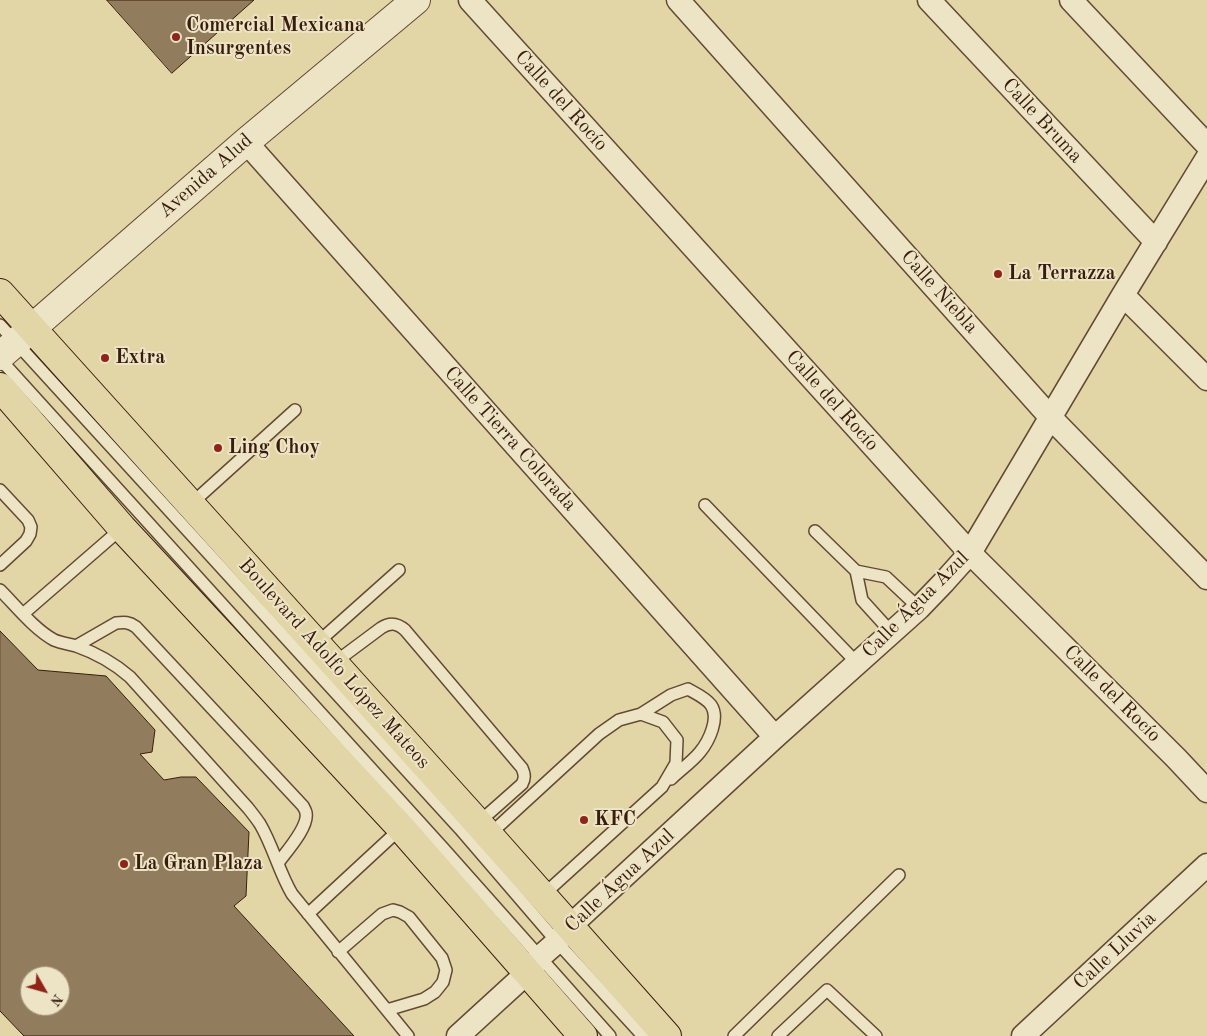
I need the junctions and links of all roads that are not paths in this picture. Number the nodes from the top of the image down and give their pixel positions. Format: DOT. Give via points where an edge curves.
graph roads {
  1 [pos="416,0"];
  2 [pos="470,0"];
  3 [pos="678,0"];
  4 [pos="929,0"];
  5 [pos="1071,0"];
  6 [pos="246,142"];
  7 [pos="1207,145"];
  8 [pos="1207,158"];
  9 [pos="1156,242"];
  10 [pos="0,293"];
  11 [pos="1123,296"];
  12 [pos="9,342"];
  13 [pos="1207,380"];
  14 [pos="0,387"];
  15 [pos="295,410"];
  16 [pos="1051,418"];
  17 [pos="0,490"];
  18 [pos="191,504"];
  19 [pos="705,505"];
  20 [pos="122,528"];
  21 [pos="815,531"];
  22 [pos="970,553"];
  23 [pos="0,565"];
  24 [pos="399,570"];
  25 [pos="856,571"];
  26 [pos="1207,578"];
  27 [pos="0,590"];
  28 [pos="919,608"];
  29 [pos="23,614"];
  30 [pos="891,632"];
  31 [pos="76,646"];
  32 [pos="325,653"];
  33 [pos="857,663"];
  34 [pos="640,714"];
  35 [pos="775,737"];
  36 [pos="662,787"];
  37 [pos="1207,791"];
  38 [pos="401,828"];
  39 [pos="483,829"];
  40 [pos="278,863"];
  41 [pos="1207,865"];
  42 [pos="899,875"];
  43 [pos="542,896"];
  44 [pos="308,914"];
  45 [pos="548,950"];
  46 [pos="338,952"];
  47 [pos="387,1010"];
  48 [pos="408,1036"];
  49 [pos="458,1036"];
  50 [pos="583,1036"];
  51 [pos="610,1036"];
  52 [pos="643,1036"];
  53 [pos="667,1036"];
  54 [pos="734,1036"];
  55 [pos="778,1036"];
  56 [pos="876,1036"];
  57 [pos="1023,1036"];
  1 -- 6 [label="street, Avenida Alud"];
  2 -- 22 [label="street, Calle del Rocío"];
  3 -- 16 [label="street, Calle Niebla"];
  4 -- 9 [label="street, Calle Bruma"];
  5 -- 7 [label="street"];
  6 -- 12 [label="street, Avenida Alud"];
  6 -- 35 [label="street, Calle Tierra Colorada"];
  8 -- 9 [label="street, Calle Água Azul"];
  9 -- 11 [label="street, Calle Água Azul"];
  10 -- 12 [label="main road, Boulevard Adolfo López Mateos"];
  11 -- 13 [label="street"];
  11 -- 16 [label="street, Calle Água Azul"];
  12 -- 18 [label="main road, Boulevard Adolfo López Mateos"];
  12 -- 45 [label="lane"];
  12 -- 45 [label="lane" via="460,829"];
  14 -- 20 [label="main road, Boulevard Adolfo López Mateos"];
  15 -- 18 [label="lane"];
  16 -- 22 [label="street, Calle Água Azul"];
  16 -- 26 [label="street, Calle Niebla"];
  17 -- 23 [label="lane" via="31,527 26,541"];
  18 -- 32 [label="main road, Boulevard Adolfo López Mateos"];
  19 -- 33 [label="lane"];
  20 -- 29 [label="lane"];
  20 -- 38 [label="main road, Boulevard Adolfo López Mateos"];
  21 -- 25 [label="lane"];
  22 -- 28 [label="street, Calle Água Azul"];
  22 -- 37 [label="street, Calle del Rocío"];
  24 -- 32 [label="lane"];
  25 -- 28 [label="lane" via="886,577"];
  25 -- 30 [label="lane" via="862,600"];
  27 -- 29 [label="lane"];
  28 -- 30 [label="street, Calle Água Azul"];
  29 -- 31 [label="lane" via="43,633"];
  30 -- 33 [label="street, Calle Água Azul"];
  31 -- 40 [label="lane" via="104,658 130,677 248,808 259,822"];
  31 -- 40 [label="lane" via="116,623 129,622 303,806 306,820 302,830"];
  32 -- 39 [label="main road, Boulevard Adolfo López Mateos"];
  32 -- 39 [label="lane" via="387,624 405,630 525,773 522,784"];
  33 -- 35 [label="street, Calle Água Azul"];
  34 -- 36 [label="lane" via="663,722 677,740 676,763"];
  34 -- 36 [label="lane" via="671,695 688,690 710,703 715,714 708,739 700,752"];
  34 -- 39 [label="lane" via="619,720 599,734"];
  35 -- 45 [label="street, Calle Água Azul"];
  36 -- 43 [label="lane"];
  38 -- 44 [label="lane"];
  38 -- 45 [label="main road, Boulevard Adolfo López Mateos"];
  39 -- 43 [label="main road, Boulevard Adolfo López Mateos"];
  40 -- 44 [label="lane" via="286,884"];
  41 -- 57 [label="street, Calle Lluvia"];
  42 -- 54 [label="lane"];
  43 -- 45 [label="main road, Boulevard Adolfo López Mateos"];
  44 -- 46 [label="lane"];
  45 -- 49 [label="street, Calle Água Azul"];
  45 -- 50 [label="main road, Boulevard Adolfo López Mateos"];
  45 -- 51 [label="lane"];
  45 -- 52 [label="lane"];
  45 -- 53 [label="main road, Boulevard Adolfo López Mateos"];
  46 -- 47 [label="lane"];
  46 -- 47 [label="lane" via="382,914 393,910 409,917 442,958 446,970 443,982 435,992 424,999"];
  47 -- 48 [label="lane"];
  55 -- 56 [label="lane" via="827,990"];
}
